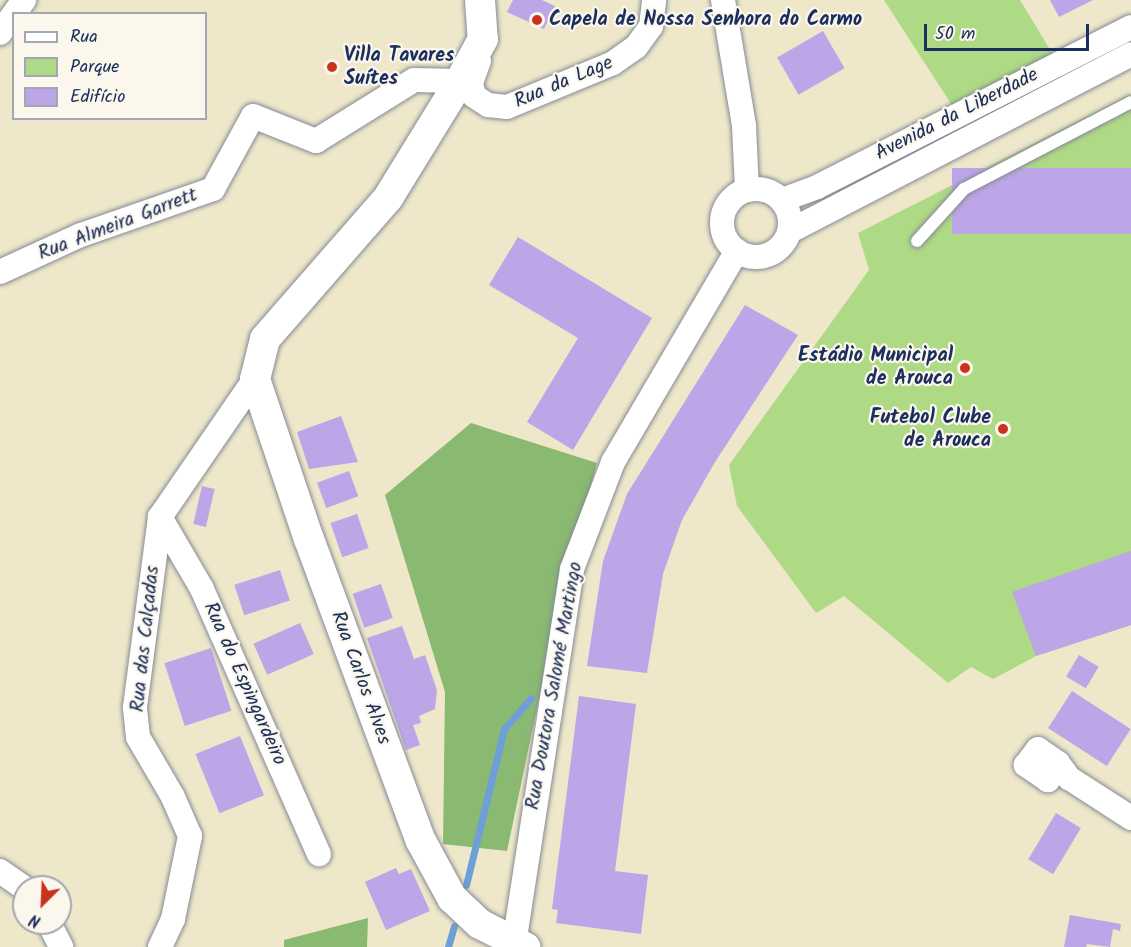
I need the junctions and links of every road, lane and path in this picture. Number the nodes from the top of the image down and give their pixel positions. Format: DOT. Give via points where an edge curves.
graph roads {
  1 [pos="480,0"];
  2 [pos="654,0"];
  3 [pos="723,0"];
  4 [pos="12,16"];
  5 [pos="1131,27"];
  6 [pos="482,31"];
  7 [pos="0,33"];
  8 [pos="1130,58"];
  9 [pos="459,81"];
  10 [pos="1131,102"];
  11 [pos="747,190"];
  12 [pos="782,200"];
  13 [pos="790,231"];
  14 [pos="916,241"];
  15 [pos="737,251"];
  16 [pos="0,272"];
  17 [pos="255,379"];
  18 [pos="160,517"];
  19 [pos="1058,763"];
  20 [pos="1131,819"];
  21 [pos="319,854"];
  22 [pos="520,945"];
  23 [pos="160,947"];
  1 -- 6 [label="street"];
  2 -- 6 [label="street, Rua da Lage" via="651,26 636,47 614,63 507,107 488,105 474,96 471,83 489,35"];
  3 -- 11 [label="street" via="744,126"];
  4 -- 7 [label="street"];
  5 -- 12 [label="street, Avenida da Liberdade" via="817,187"];
  6 -- 9 [label="street" via="483,39"];
  8 -- 13 [label="street, Avenida da Liberdade"];
  9 -- 16 [label="street, Rua Almeira Garrett" via="414,80 316,141 254,116 213,189 81,235"];
  9 -- 17 [label="street" via="388,198 265,339"];
  10 -- 14 [label="lane" via="964,189"];
  11 -- 12 [label="street" via="765,190"];
  11 -- 15 [label="street" via="728,204 723,216 724,236"];
  12 -- 13 [label="street" via="790,216"];
  13 -- 15 [label="street" via="783,246 769,255 754,257"];
  15 -- 22 [label="street, Rua Doutora Salomé Martingo" via="613,462 572,569"];
  17 -- 18 [label="street, Rua das Calçadas"];
  17 -- 22 [label="street, Rua Carlos Alves" via="309,539 421,841 452,898 480,924"];
  18 -- 21 [label="street, Rua do Espingardeiro" via="202,589"];
  18 -- 23 [label="street, Rua das Calçadas" via="135,707 138,737 173,797 190,836 172,919"];
  19 -- 20 [label="street" via="1069,778"];
}
